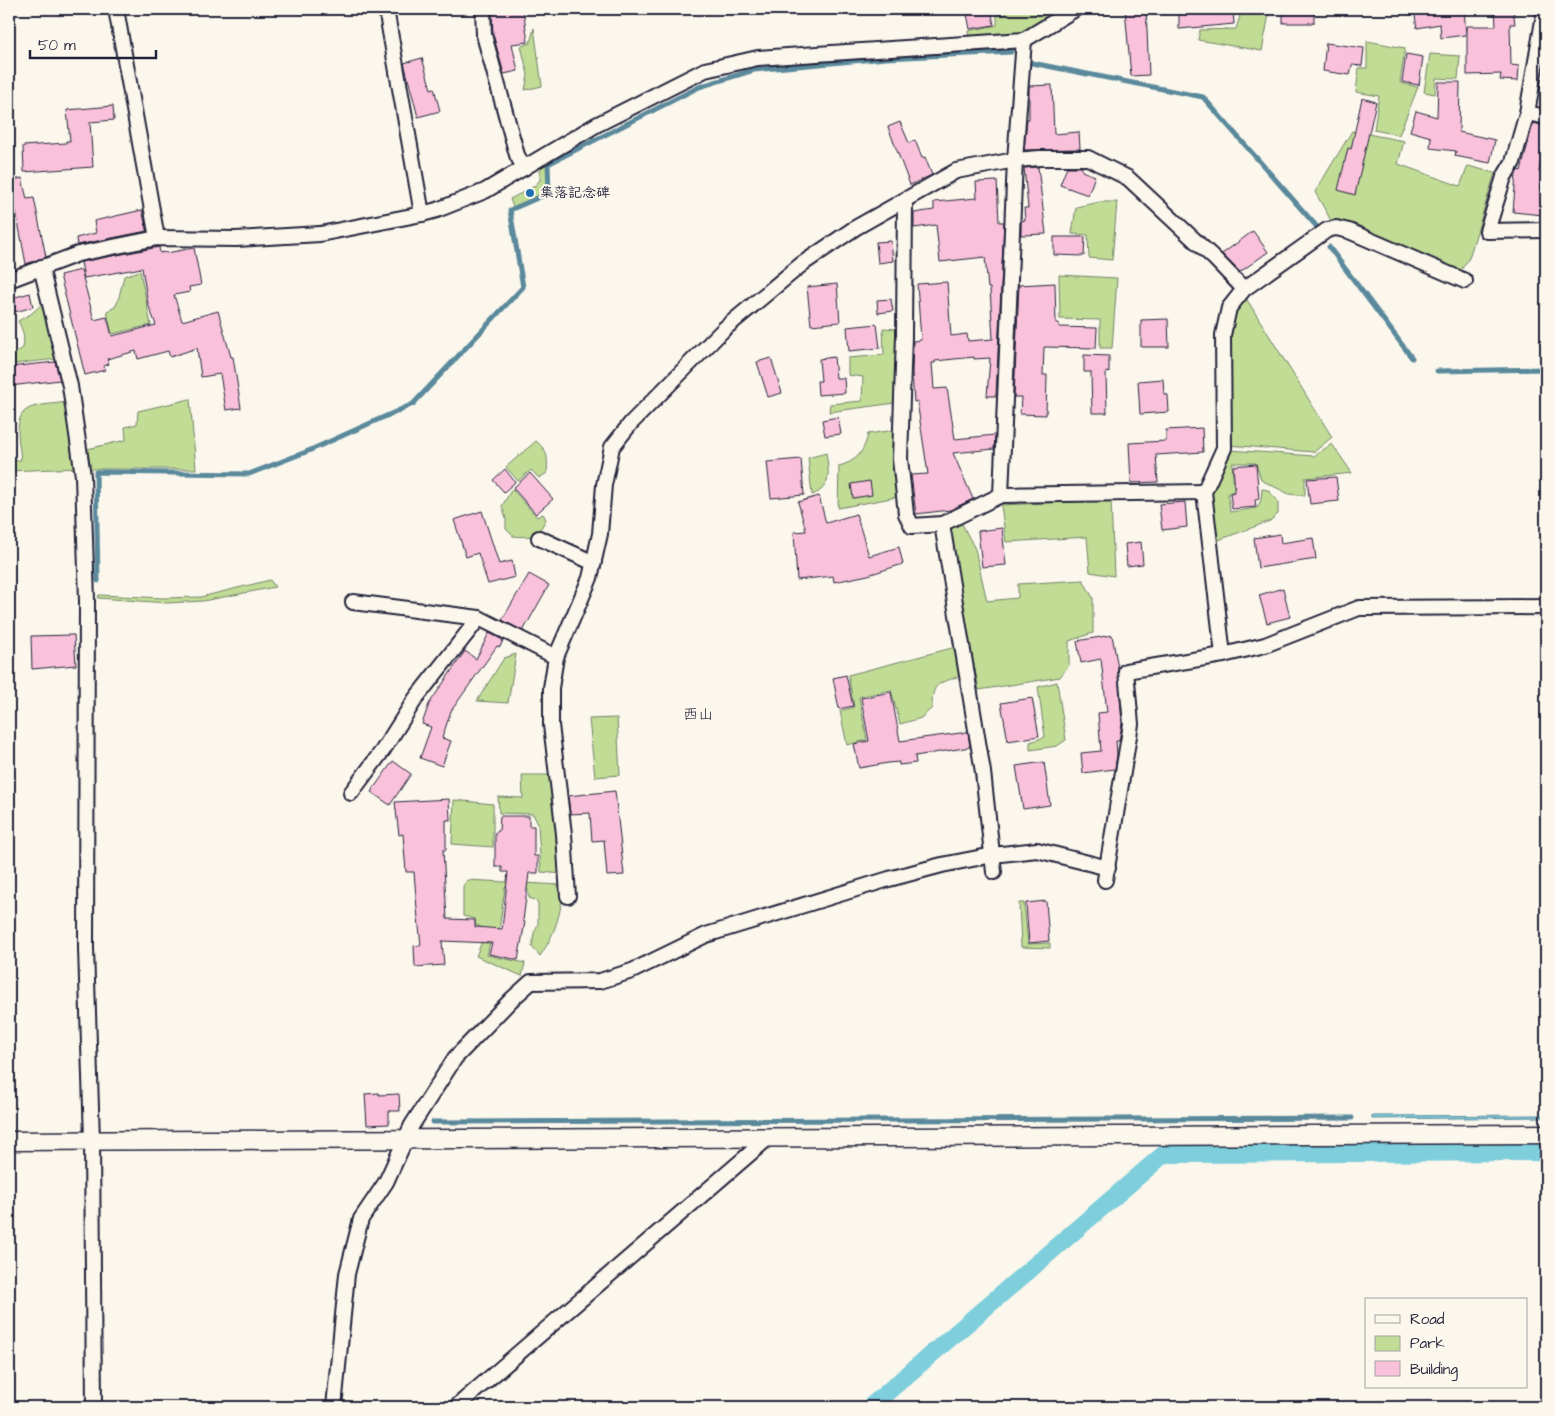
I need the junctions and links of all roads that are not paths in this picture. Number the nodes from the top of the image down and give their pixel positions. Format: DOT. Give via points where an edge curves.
graph roads {
  1 [pos="116,9"];
  2 [pos="386,9"];
  3 [pos="482,9"];
  4 [pos="1075,9"];
  5 [pos="1545,9"];
  6 [pos="1024,40"];
  7 [pos="1527,113"];
  8 [pos="1546,117"];
  9 [pos="1015,160"];
  10 [pos="524,168"];
  11 [pos="904,200"];
  12 [pos="422,214"];
  13 [pos="1546,230"];
  14 [pos="157,238"];
  15 [pos="41,267"];
  16 [pos="9,280"];
  17 [pos="1465,281"];
  18 [pos="1244,289"];
  19 [pos="1204,492"];
  20 [pos="1001,495"];
  21 [pos="942,524"];
  22 [pos="539,538"];
  23 [pos="594,563"];
  24 [pos="353,602"];
  25 [pos="1546,607"];
  26 [pos="479,618"];
  27 [pos="1224,655"];
  28 [pos="556,657"];
  29 [pos="351,793"];
  30 [pos="993,855"];
  31 [pos="994,872"];
  32 [pos="568,896"];
  33 [pos="1546,1134"];
  34 [pos="768,1138"];
  35 [pos="406,1139"];
  36 [pos="92,1140"];
  37 [pos="9,1141"];
  38 [pos="94,1407"];
  39 [pos="334,1407"];
  40 [pos="456,1407"];
  1 -- 14 [label="street"];
  2 -- 12 [label="street"];
  3 -- 10 [label="street" via="484,35 517,155"];
  4 -- 6 [label="street"];
  5 -- 7 [label="street"];
  6 -- 9 [label="street"];
  6 -- 10 [label="street" via="758,58 705,70 596,126"];
  7 -- 8 [label="street"];
  7 -- 13 [label="street" via="1487,231"];
  9 -- 11 [label="street" via="956,171"];
  9 -- 18 [label="street" via="1088,158 1128,178"];
  9 -- 20 [label="street"];
  10 -- 12 [label="street" via="485,191"];
  11 -- 21 [label="street" via="900,459 906,514 912,526"];
  11 -- 23 [label="street" via="802,264 724,329 631,423 612,447"];
  12 -- 14 [label="street" via="320,234 236,239"];
  14 -- 15 [label="street" via="78,254"];
  15 -- 16 [label="street"];
  15 -- 36 [label="street" via="70,386 83,476 88,602 86,948"];
  17 -- 18 [label="street" via="1336,228 1327,230"];
  18 -- 19 [label="street" via="1229,308 1223,335 1224,448"];
  19 -- 20 [label="street"];
  19 -- 27 [label="street"];
  20 -- 21 [label="street"];
  21 -- 30 [label="street" via="984,772"];
  22 -- 23 [label="street"];
  23 -- 28 [label="street"];
  24 -- 26 [label="street"];
  25 -- 27 [label="street" via="1359,608 1265,645"];
  26 -- 28 [label="street"];
  26 -- 29 [label="street" via="416,698"];
  27 -- 30 [label="street" via="1126,671 1131,724 1106,874 1037,850"];
  28 -- 32 [label="street" via="551,688 551,725"];
  30 -- 31 [label="street"];
  30 -- 35 [label="street" via="889,879 706,936 632,971 600,981 531,982 455,1058"];
  33 -- 34 [label="street"];
  34 -- 35 [label="street"];
  34 -- 40 [label="street"];
  35 -- 36 [label="street"];
  35 -- 39 [label="street" via="386,1182 361,1219 347,1274"];
  36 -- 37 [label="street"];
  36 -- 38 [label="street"];
}
